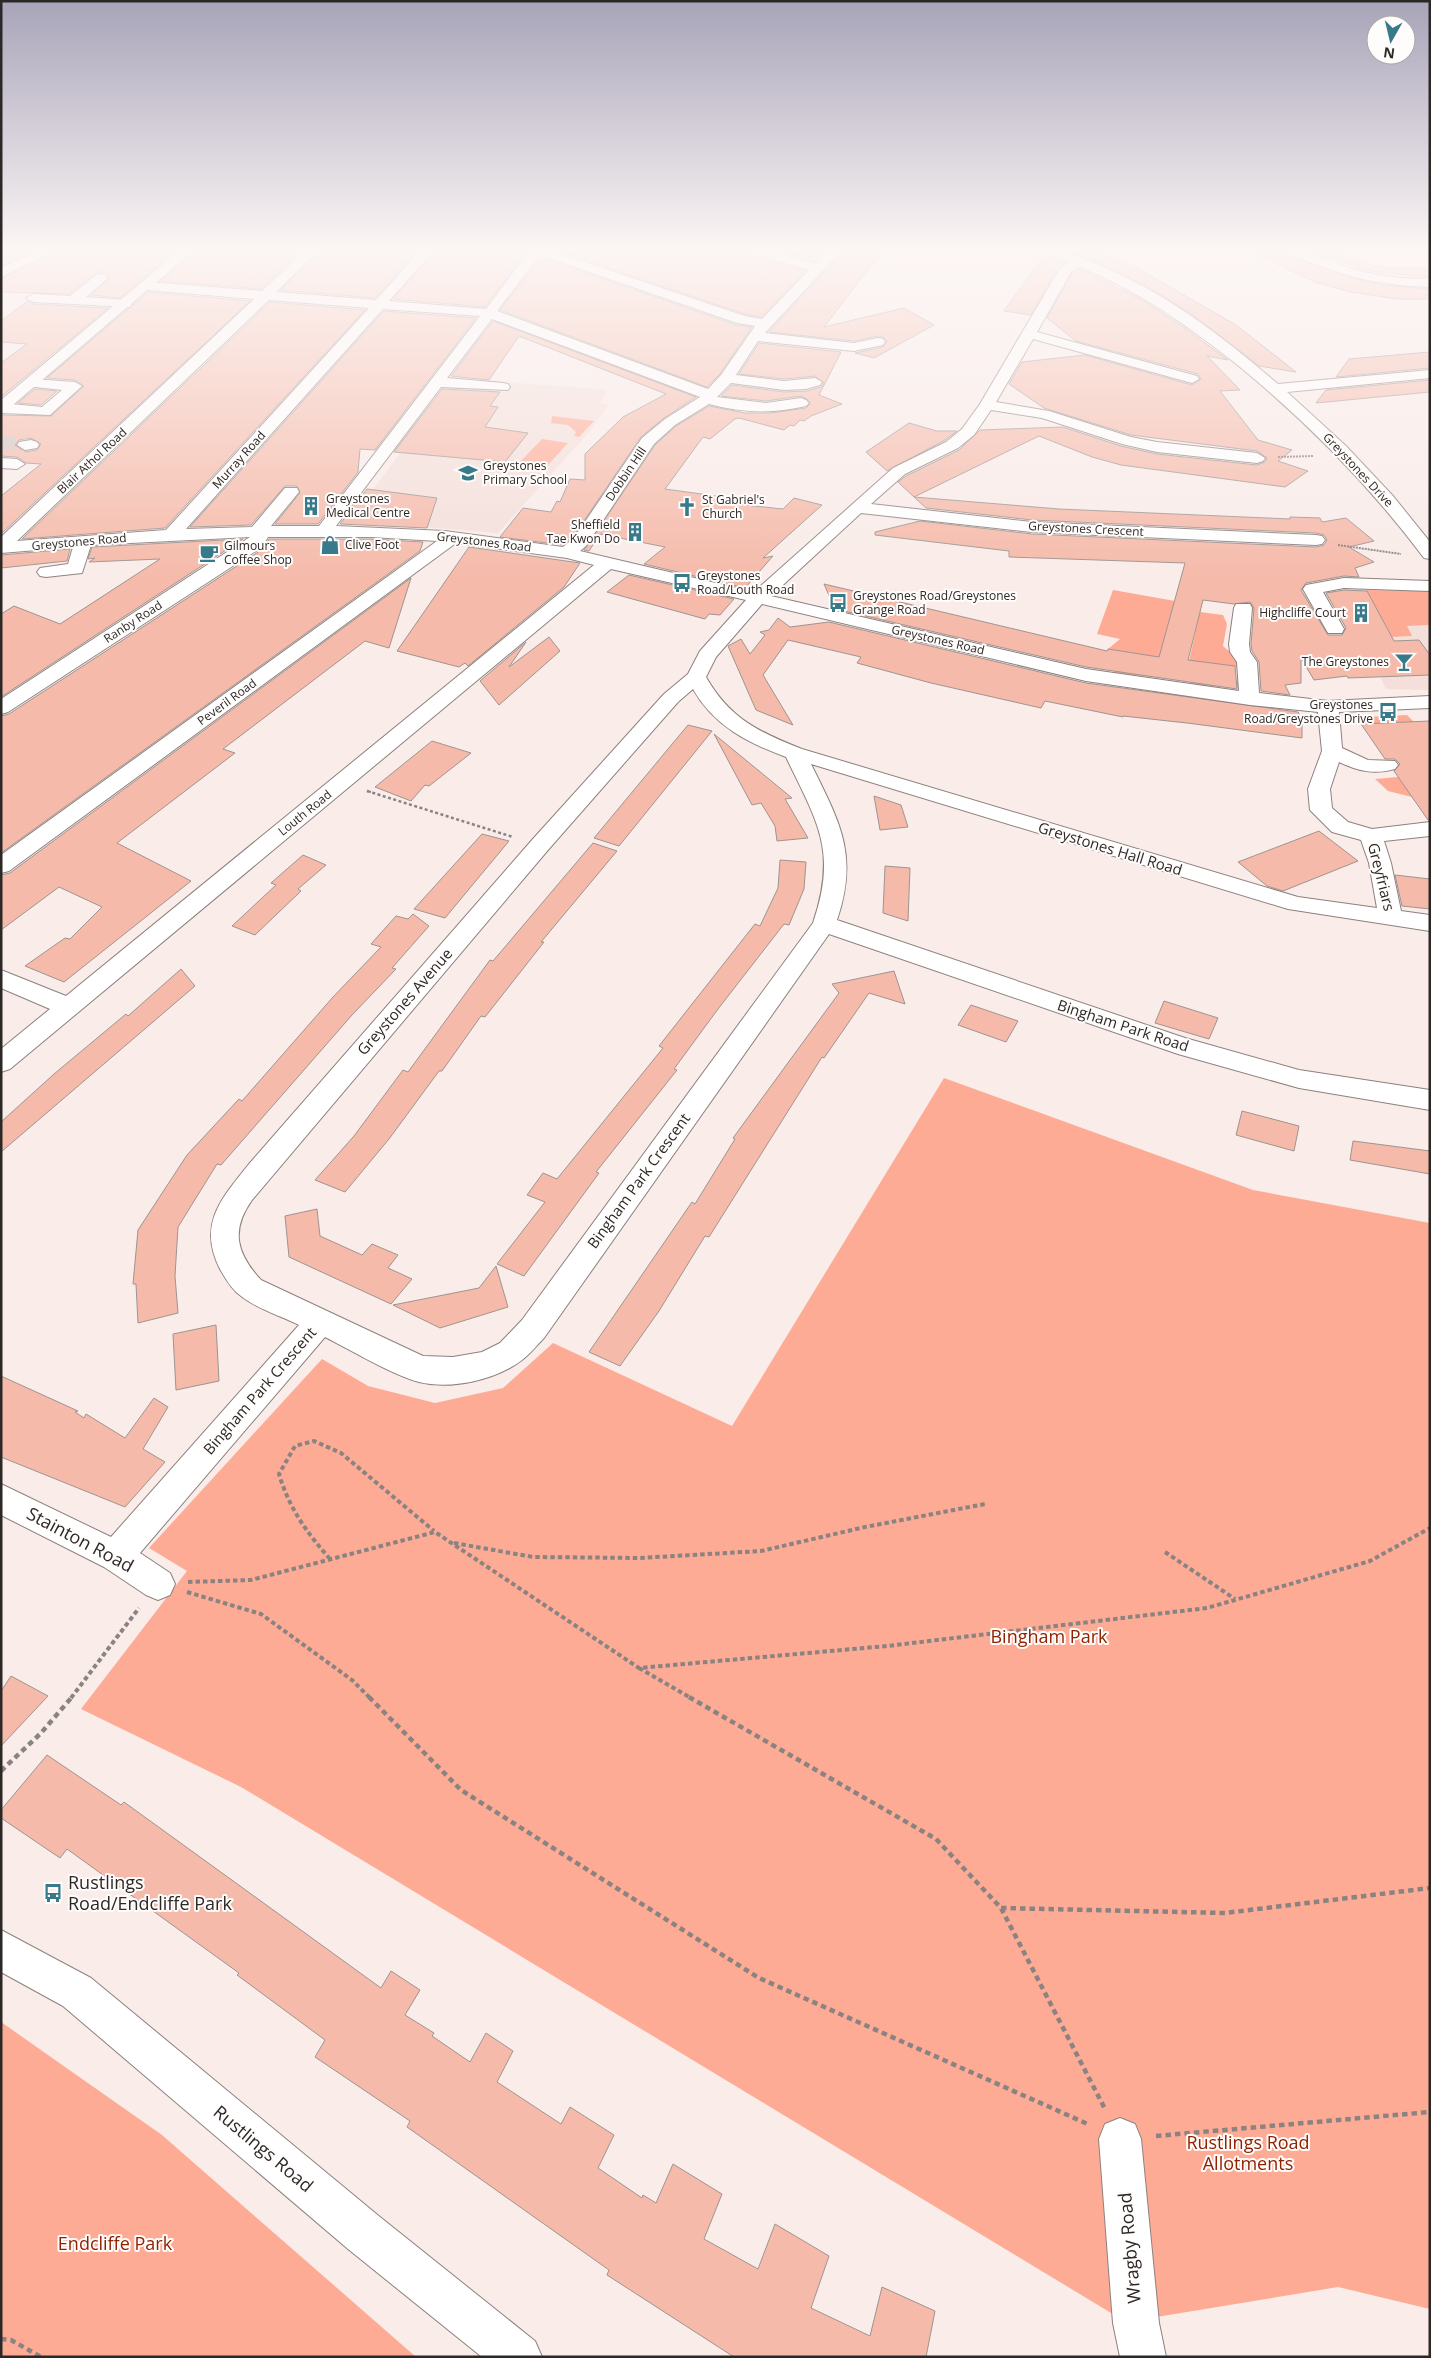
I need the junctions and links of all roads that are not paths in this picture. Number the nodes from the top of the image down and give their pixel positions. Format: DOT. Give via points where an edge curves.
graph roads {
  1 [pos="59,360"];
  2 [pos="199,360"];
  3 [pos="329,360"];
  4 [pos="454,360"];
  5 [pos="610,360"];
  6 [pos="739,360"];
  7 [pos="1014,360"];
  8 [pos="1123,360"];
  9 [pos="1239,360"];
  10 [pos="1430,374"];
  11 [pos="727,378"];
  12 [pos="1192,379"];
  13 [pos="437,382"];
  14 [pos="815,382"];
  15 [pos="32,383"];
  16 [pos="503,388"];
  17 [pos="1276,389"];
  18 [pos="708,397"];
  19 [pos="801,403"];
  20 [pos="987,405"];
  21 [pos="1,408"];
  22 [pos="1257,458"];
  23 [pos="291,492"];
  24 [pos="857,507"];
  25 [pos="324,532"];
  26 [pos="258,533"];
  27 [pos="171,535"];
  28 [pos="452,538"];
  29 [pos="84,540"];
  30 [pos="1316,540"];
  31 [pos="1,548"];
  32 [pos="566,553"];
  33 [pos="1430,554"];
  34 [pos="607,563"];
  35 [pos="46,572"];
  36 [pos="1430,586"];
  37 [pos="758,598"];
  38 [pos="1243,608"];
  39 [pos="1335,629"];
  40 [pos="696,677"];
  41 [pos="1250,699"];
  42 [pos="1430,702"];
  43 [pos="1328,707"];
  44 [pos="1,708"];
  45 [pos="1332,751"];
  46 [pos="795,753"];
  47 [pos="1388,765"];
  48 [pos="1430,829"];
  49 [pos="1371,836"];
  50 [pos="1,866"];
  51 [pos="1391,918"];
  52 [pos="1430,923"];
  53 [pos="824,924"];
  54 [pos="1,978"];
  55 [pos="69,1007"];
  56 [pos="1,1063"];
  57 [pos="1430,1100"];
  58 [pos="320,1322"];
  59 [pos="1,1499"];
  60 [pos="116,1556"];
  61 [pos="158,1584"];
  62 [pos="1,1950"];
  63 [pos="1120,2139"];
  64 [pos="519,2357"];
  65 [pos="1143,2357"];
  1 -- 15 [label="street"];
  2 -- 31 [label="street, Blair Athol Road"];
  3 -- 27 [label="street, Murray Road"];
  4 -- 13 [label="street"];
  5 -- 18 [label="street"];
  6 -- 11 [label="street, Dobbin Hill"];
  7 -- 20 [label="street"];
  8 -- 12 [label="street"];
  9 -- 17 [label="street, Greystones Drive"];
  10 -- 17 [label="street"];
  11 -- 14 [label="street" via="793,386"];
  11 -- 18 [label="street, Dobbin Hill"];
  13 -- 16 [label="street"];
  13 -- 25 [label="street"];
  15 -- 21 [label="street"];
  15 -- 21 [label="street" via="75,386 45,412"];
  17 -- 33 [label="street, Greystones Drive" via="1345,455 1406,522"];
  18 -- 19 [label="street" via="728,405 756,408 785,408"];
  18 -- 32 [label="street, Dobbin Hill" via="648,441 580,542"];
  20 -- 22 [label="street" via="1044,414 1157,447"];
  20 -- 24 [label="street" via="968,432 952,445 899,472"];
  23 -- 26 [label="street, Ranby Road"];
  24 -- 30 [label="street, Greystones Crescent" via="1032,527"];
  24 -- 37 [label="street"];
  25 -- 26 [label="street, Greystones Road"];
  25 -- 28 [label="street, Greystones Road"];
  26 -- 27 [label="street, Greystones Road"];
  26 -- 44 [label="street, Ranby Road" via="256,543"];
  27 -- 29 [label="street, Greystones Road"];
  28 -- 32 [label="street, Greystones Road"];
  28 -- 50 [label="street, Peveril Road"];
  29 -- 31 [label="street, Greystones Road"];
  29 -- 35 [label="street" via="76,569"];
  32 -- 34 [label="street, Greystones Road"];
  34 -- 37 [label="street, Greystones Road"];
  34 -- 55 [label="street, Louth Road"];
  36 -- 39 [label="street" via="1344,583 1312,589"];
  37 -- 40 [label="street" via="707,655"];
  37 -- 41 [label="street, Greystones Road" via="1086,675"];
  38 -- 41 [label="street" via="1239,644 1247,662"];
  40 -- 46 [label="street" via="720,715 745,733"];
  40 -- 58 [label="street, Greystones Avenue" via="671,698 540,845 259,1171 228,1215 224,1242 233,1270 251,1288"];
  41 -- 43 [label="street, Greystones Road"];
  42 -- 43 [label="street, Greystones Road"];
  43 -- 45 [label="street, Greyfriars"];
  45 -- 47 [label="street" via="1365,766"];
  45 -- 49 [label="street, Greyfriars" via="1319,789 1322,810 1340,828"];
  46 -- 51 [label="street, Greystones Hall Road" via="1296,904"];
  46 -- 53 [label="street, Bingham Park Crescent" via="828,823 837,858 833,896"];
  48 -- 49 [label="street, Greyfriars"];
  49 -- 51 [label="street, Greyfriars"];
  51 -- 52 [label="street, Greystones Hall Road"];
  53 -- 57 [label="street, Bingham Park Road" via="1178,1045 1299,1079"];
  53 -- 58 [label="street, Bingham Park Crescent" via="533,1330 508,1354 480,1366 456,1370 420,1369"];
  54 -- 55 [label="street"];
  55 -- 56 [label="street, Louth Road"];
  58 -- 60 [label="street, Bingham Park Crescent"];
  59 -- 60 [label="street, Stainton Road"];
  60 -- 61 [label="street, Stainton Road"];
  62 -- 64 [label="street, Rustlings Road" via="76,1992 364,2233"];
  63 -- 65 [label="street, Wragby Road" via="1136,2323"];
}
